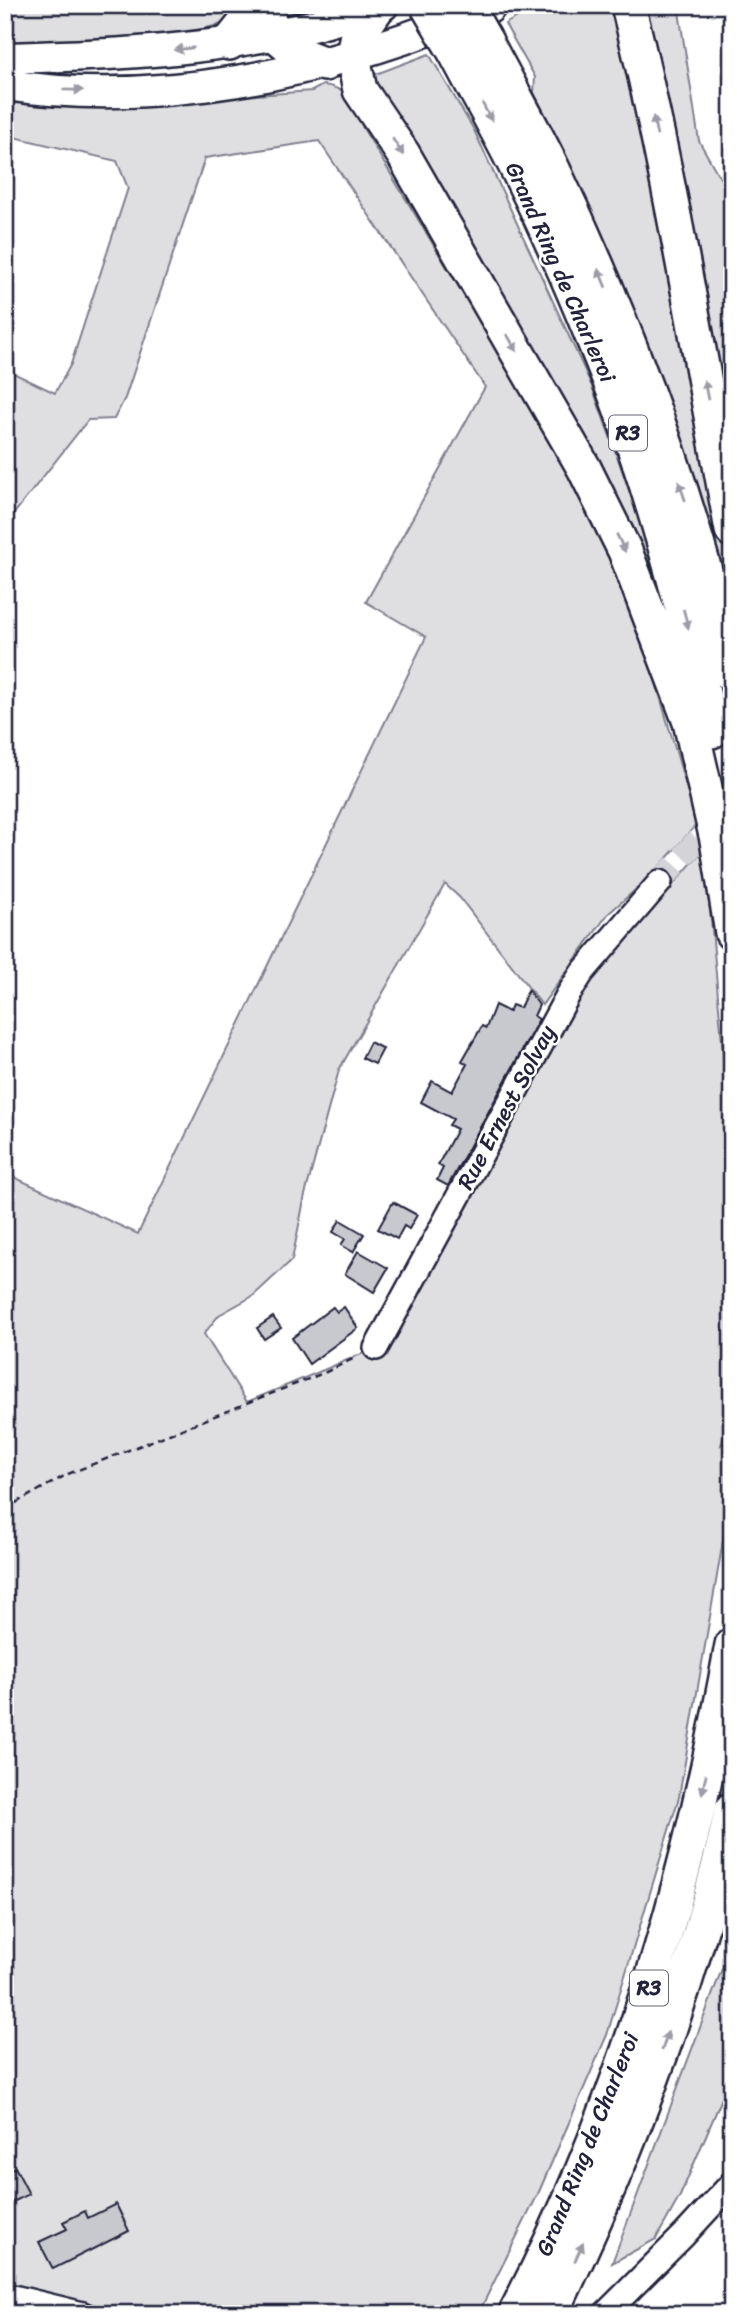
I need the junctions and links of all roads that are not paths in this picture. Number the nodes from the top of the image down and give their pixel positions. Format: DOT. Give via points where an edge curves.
graph roads {
  1 [pos="253,5"];
  2 [pos="262,5"];
  3 [pos="427,5"];
  4 [pos="628,5"];
  5 [pos="380,6"];
  6 [pos="483,6"];
  7 [pos="276,35"];
  8 [pos="229,43"];
  9 [pos="5,58"];
  10 [pos="339,60"];
  11 [pos="290,71"];
  12 [pos="5,85"];
  13 [pos="360,90"];
  14 [pos="732,530"];
  15 [pos="732,675"];
  16 [pos="732,837"];
  17 [pos="660,882"];
  18 [pos="732,933"];
  19 [pos="376,1348"];
  20 [pos="732,1645"];
  21 [pos="732,1810"];
  22 [pos="732,2183"];
  23 [pos="5,2295"];
  24 [pos="83,2314"];
  25 [pos="515,2314"];
  26 [pos="551,2314"];
  27 [pos="605,2314"];
  1 -- 8 [label="highway" via="249,18"];
  2 -- 7 [label="highway"];
  3 -- 16 [label="highway, Grand Ring de Charleroi / R3, one-way, bridge" via="522,180 615,395 687,621"];
  14 -- 4 [label="highway, one-way" via="669,193"];
  5 -- 7 [label="main road"];
  5 -- 10 [label="highway"];
  6 -- 10 [label="main road" via="413,37"];
  15 -- 6 [label="highway, Grand Ring de Charleroi / R3, one-way, bridge" via="685,501 644,381 551,166 485,40"];
  7 -- 8 [label="main road"];
  7 -- 10 [label="highway" via="299,54"];
  8 -- 9 [label="main road, one-way" via="116,55"];
  10 -- 11 [label="main road"];
  10 -- 13 [label="highway"];
  12 -- 11 [label="main road, one-way" via="128,91 189,87"];
  11 -- 13 [label="highway" via="333,77"];
  13 -- 18 [label="highway, one-way" via="402,154 584,468 625,551 690,722"];
  17 -- 19 [label="street, Rue Ernest Solvay" via="568,995"];
  20 -- 25 [label="highway, Grand Ring de Charleroi / R3, one-way" via="693,1835 660,1954 575,2185"];
  26 -- 21 [label="highway, Grand Ring de Charleroi / R3, one-way" via="650,2085"];
  22 -- 27 [label="street"];
  23 -- 24 [label="street"];
}
